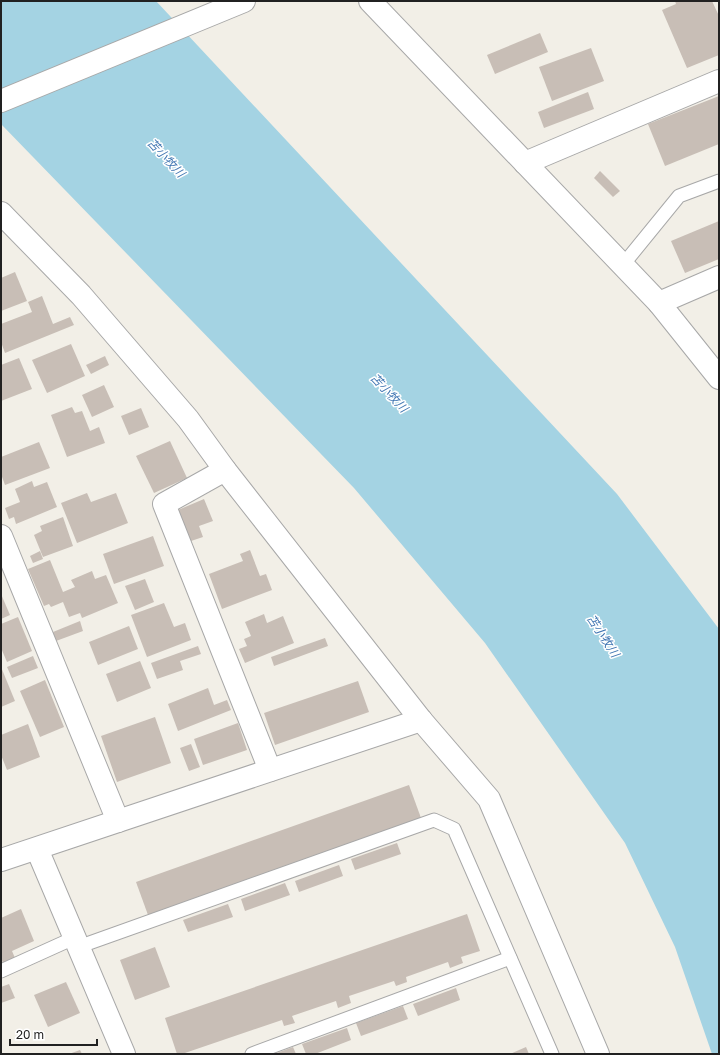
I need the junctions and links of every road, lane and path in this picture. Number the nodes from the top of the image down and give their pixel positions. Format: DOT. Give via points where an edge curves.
graph roads {
  1 [pos="370,1"];
  2 [pos="237,4"];
  3 [pos="719,81"];
  4 [pos="1,101"];
  5 [pos="525,162"];
  6 [pos="719,181"];
  7 [pos="1,213"];
  8 [pos="622,266"];
  9 [pos="719,277"];
  10 [pos="659,304"];
  11 [pos="719,378"];
  12 [pos="226,470"];
  13 [pos="1,536"];
  14 [pos="421,720"];
  15 [pos="270,770"];
  16 [pos="118,821"];
  17 [pos="37,849"];
  18 [pos="1,860"];
  19 [pos="76,942"];
  20 [pos="510,958"];
  21 [pos="1,971"];
  22 [pos="124,1054"];
  23 [pos="252,1054"];
  24 [pos="552,1054"];
  25 [pos="598,1054"];
  1 -- 5 [label="street"];
  2 -- 4 [label="street"];
  3 -- 5 [label="street"];
  5 -- 8 [label="street"];
  6 -- 8 [label="lane" via="679,196"];
  7 -- 12 [label="street" via="81,295 188,419"];
  8 -- 10 [label="street"];
  9 -- 10 [label="street"];
  10 -- 11 [label="street"];
  12 -- 14 [label="street"];
  12 -- 15 [label="street" via="164,504"];
  13 -- 16 [label="street"];
  14 -- 15 [label="street"];
  14 -- 25 [label="street" via="489,799"];
  15 -- 16 [label="street"];
  16 -- 17 [label="street"];
  17 -- 18 [label="street"];
  17 -- 19 [label="street"];
  19 -- 20 [label="lane" via="434,820 454,829"];
  19 -- 21 [label="lane"];
  19 -- 22 [label="street"];
  20 -- 23 [label="lane"];
  20 -- 24 [label="lane"];
}
